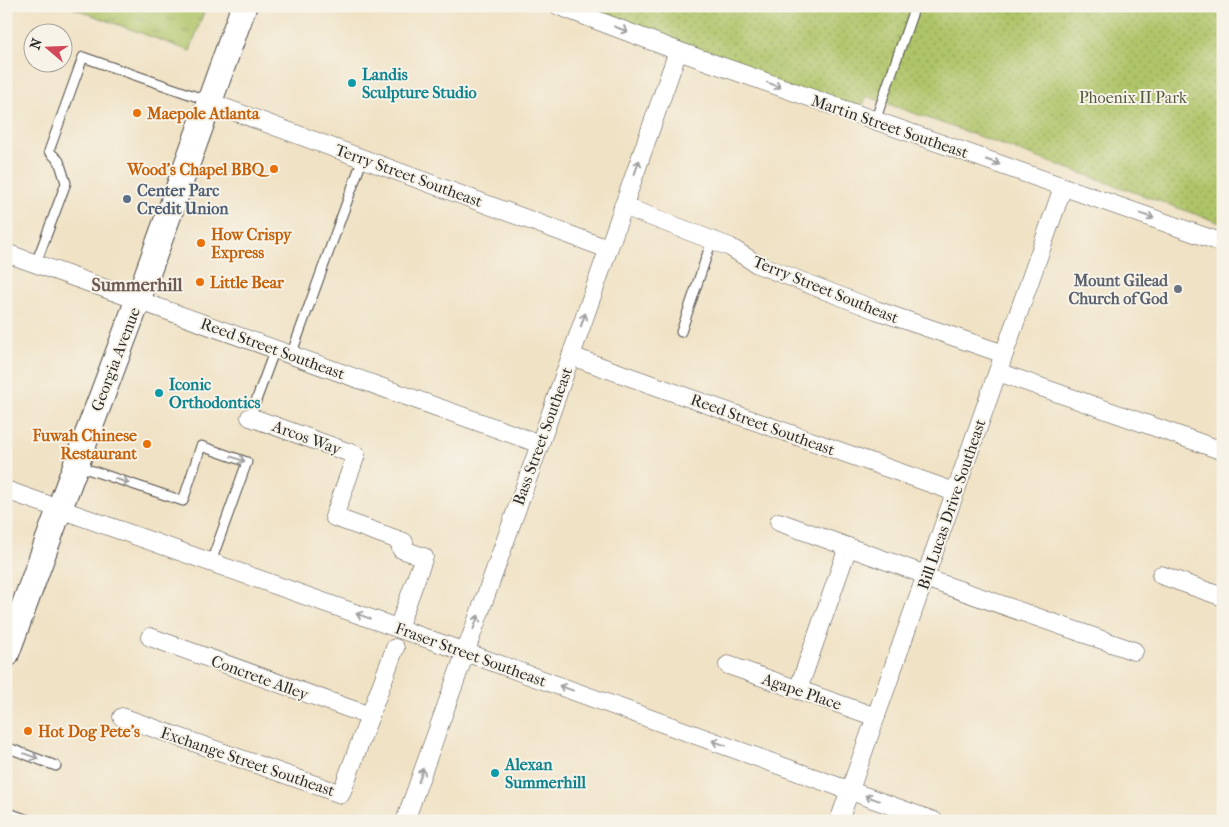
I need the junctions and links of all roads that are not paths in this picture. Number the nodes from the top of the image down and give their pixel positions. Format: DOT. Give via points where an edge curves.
graph roads {
  1 [pos="244,6"];
  2 [pos="559,6"];
  3 [pos="915,6"];
  4 [pos="678,51"];
  5 [pos="209,102"];
  6 [pos="875,121"];
  7 [pos="363,158"];
  8 [pos="1063,187"];
  9 [pos="623,206"];
  10 [pos="712,240"];
  11 [pos="1223,243"];
  12 [pos="608,249"];
  13 [pos="6,253"];
  14 [pos="36,264"];
  15 [pos="138,300"];
  16 [pos="681,332"];
  17 [pos="283,352"];
  18 [pos="1004,354"];
  19 [pos="571,356"];
  20 [pos="998,372"];
  21 [pos="250,417"];
  22 [pos="540,444"];
  23 [pos="1223,451"];
  24 [pos="76,465"];
  25 [pos="6,490"];
  26 [pos="955,492"];
  27 [pos="59,509"];
  28 [pos="779,522"];
  29 [pos="848,547"];
  30 [pos="211,562"];
  31 [pos="1161,575"];
  32 [pos="925,577"];
  33 [pos="1223,598"];
  34 [pos="400,629"];
  35 [pos="150,637"];
  36 [pos="395,648"];
  37 [pos="1134,651"];
  38 [pos="465,652"];
  39 [pos="6,655"];
  40 [pos="728,665"];
  41 [pos="798,690"];
  42 [pos="370,716"];
  43 [pos="122,717"];
  44 [pos="876,717"];
  45 [pos="6,748"];
  46 [pos="56,766"];
  47 [pos="850,790"];
  48 [pos="6,812"];
  49 [pos="31,821"];
  50 [pos="405,821"];
  51 [pos="839,821"];
  52 [pos="934,821"];
  1 -- 5 [label="main road, Georgia Avenue"];
  2 -- 4 [label="street, Martin Street Southeast, one-way"];
  3 -- 6 [label="lane"];
  4 -- 6 [label="street, Martin Street Southeast, one-way"];
  9 -- 4 [label="street, Bass Street Southeast, one-way"];
  5 -- 7 [label="street, Terry Street Southeast"];
  5 -- 14 [label="lane" via="84,57 49,151 59,161 66,183"];
  5 -- 15 [label="main road, Georgia Avenue"];
  6 -- 8 [label="street, Martin Street Southeast, one-way"];
  7 -- 12 [label="street, Terry Street Southeast"];
  7 -- 17 [label="lane"];
  8 -- 11 [label="street, Martin Street Southeast, one-way"];
  8 -- 18 [label="street, Bill Lucas Drive Southeast"];
  9 -- 10 [label="street, Terry Street Southeast"];
  9 -- 12 [label="street, Bass Street Southeast"];
  10 -- 16 [label="lane"];
  10 -- 18 [label="street, Terry Street Southeast" via="757,264"];
  19 -- 12 [label="street, Bass Street Southeast, one-way"];
  13 -- 14 [label="street, Reed Street Southeast"];
  14 -- 15 [label="street, Reed Street Southeast"];
  15 -- 17 [label="street, Reed Street Southeast"];
  15 -- 24 [label="main road, Georgia Avenue"];
  17 -- 21 [label="lane"];
  17 -- 22 [label="street, Reed Street Southeast"];
  18 -- 20 [label="street, Bill Lucas Drive Southeast"];
  19 -- 22 [label="street, Bass Street Southeast"];
  19 -- 26 [label="street, Reed Street Southeast"];
  20 -- 23 [label="street"];
  20 -- 26 [label="street, Bill Lucas Drive Southeast"];
  21 -- 34 [label="street, Arcos Way" via="356,455 334,517 404,542 401,549 424,557"];
  38 -- 22 [label="street, Bass Street Southeast, one-way"];
  24 -- 27 [label="main road, Georgia Avenue"];
  24 -- 30 [label="lane, one-way" via="183,501 201,446 247,462"];
  25 -- 27 [label="street, Fraser Street Southeast"];
  26 -- 32 [label="street, Bill Lucas Drive Southeast"];
  27 -- 30 [label="street, Fraser Street Southeast"];
  27 -- 39 [label="main road, Georgia Avenue"];
  28 -- 29 [label="street"];
  29 -- 32 [label="street"];
  29 -- 41 [label="street"];
  34 -- 30 [label="street, Fraser Street Southeast, one-way"];
  31 -- 33 [label="street"];
  32 -- 37 [label="street"];
  32 -- 44 [label="street, Bill Lucas Drive Southeast"];
  34 -- 36 [label="lane"];
  34 -- 38 [label="street, Fraser Street Southeast"];
  35 -- 42 [label="street, Concrete Alley"];
  36 -- 42 [label="street, Exchange Street Southeast"];
  47 -- 38 [label="street, Fraser Street Southeast, one-way"];
  50 -- 38 [label="street, Bass Street Southeast, one-way"];
  40 -- 41 [label="street, Agape Place"];
  41 -- 44 [label="street, Agape Place"];
  42 -- 43 [label="street, Exchange Street Southeast" via="341,794"];
  44 -- 47 [label="street, Bill Lucas Drive Southeast"];
  45 -- 46 [label="lane, one-way"];
  47 -- 51 [label="street, Bill Lucas Drive Southeast"];
  52 -- 47 [label="street, Fraser Street Southeast, one-way"];
  48 -- 49 [label="lane"];
}
